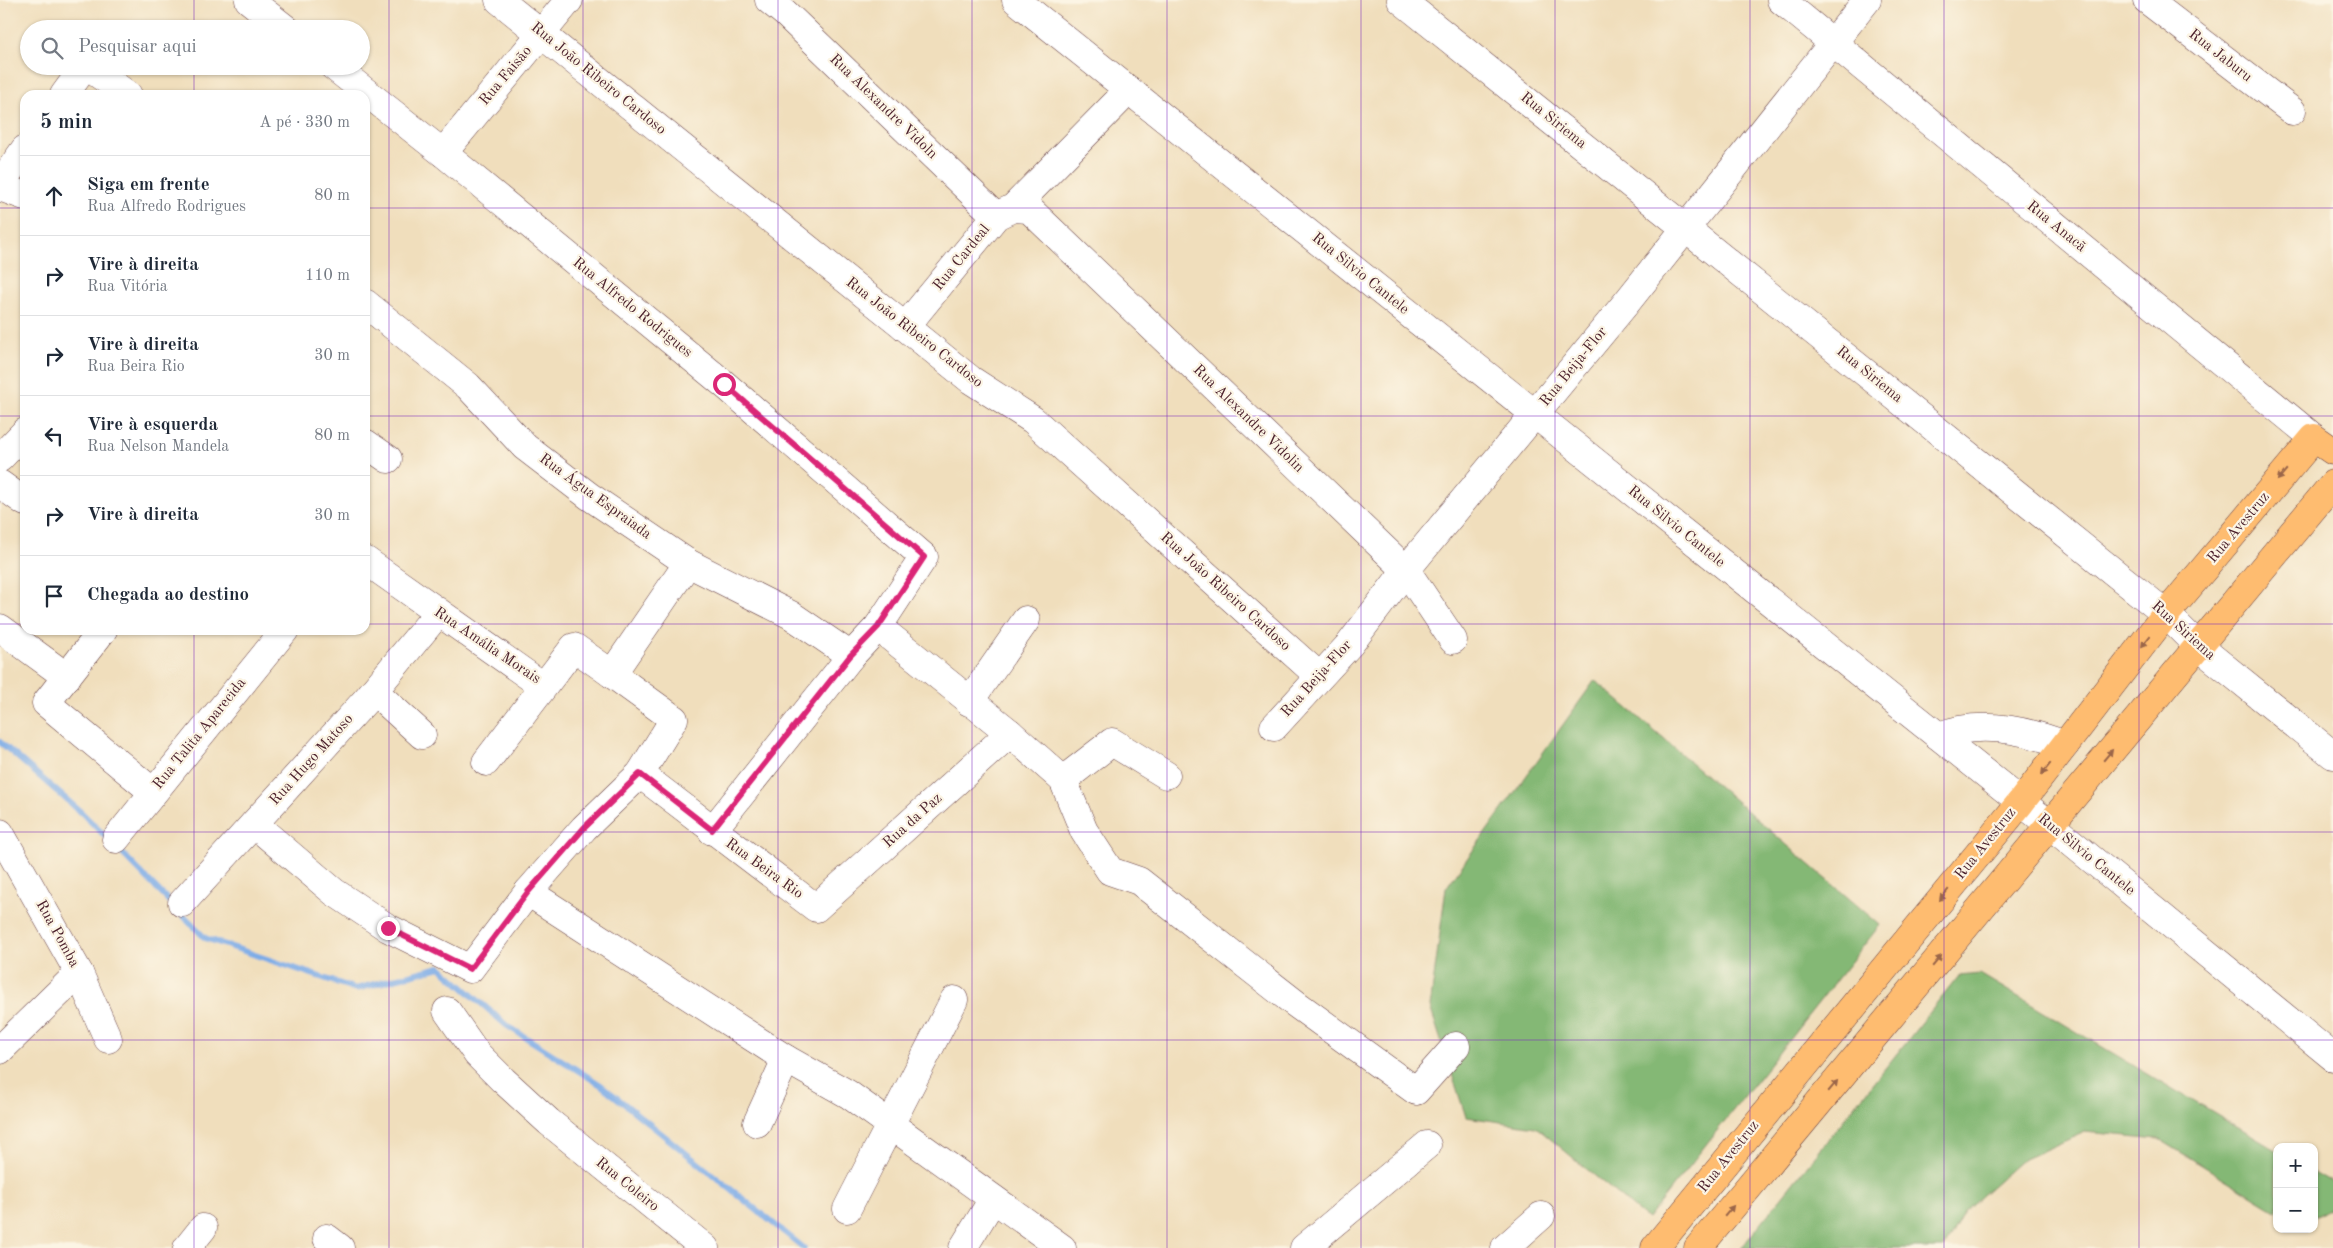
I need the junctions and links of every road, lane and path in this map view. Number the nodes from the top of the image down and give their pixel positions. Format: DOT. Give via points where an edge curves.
graph roads {
  1 [pos="249,0"];
  2 [pos="499,0"];
  3 [pos="569,0"];
  4 [pos="769,0"];
  5 [pos="1016,0"];
  6 [pos="1401,0"];
  7 [pos="1781,0"];
  8 [pos="1867,0"];
  9 [pos="2147,0"];
  10 [pos="275,20"];
  11 [pos="542,33"];
  12 [pos="1834,43"];
  13 [pos="79,75"];
  14 [pos="99,75"];
  15 [pos="344,75"];
  16 [pos="68,90"];
  17 [pos="121,90"];
  18 [pos="363,90"];
  19 [pos="1129,90"];
  20 [pos="370,95"];
  21 [pos="2292,112"];
  22 [pos="443,153"];
  23 [pos="20,156"];
  24 [pos="0,186"];
  25 [pos="20,194"];
  26 [pos="1012,211"];
  27 [pos="1687,228"];
  28 [pos="370,307"];
  29 [pos="905,327"];
  30 [pos="1535,414"];
  31 [pos="20,437"];
  32 [pos="2323,444"];
  33 [pos="370,446"];
  34 [pos="0,458"];
  35 [pos="388,459"];
  36 [pos="0,484"];
  37 [pos="2333,484"];
  38 [pos="20,498"];
  39 [pos="688,563"];
  40 [pos="370,564"];
  41 [pos="1406,570"];
  42 [pos="438,613"];
  43 [pos="2166,614"];
  44 [pos="1026,620"];
  45 [pos="878,627"];
  46 [pos="0,628"];
  47 [pos="99,635"];
  48 [pos="281,635"];
  49 [pos="1453,640"];
  50 [pos="2198,646"];
  51 [pos="850,656"];
  52 [pos="612,674"];
  53 [pos="1319,676"];
  54 [pos="67,677"];
  55 [pos="544,686"];
  56 [pos="374,691"];
  57 [pos="969,702"];
  58 [pos="1274,727"];
  59 [pos="1010,733"];
  60 [pos="422,735"];
  61 [pos="1939,736"];
  62 [pos="2065,745"];
  63 [pos="2333,755"];
  64 [pos="486,762"];
  65 [pos="640,774"];
  66 [pos="1166,775"];
  67 [pos="1063,780"];
  68 [pos="153,792"];
  69 [pos="2021,802"];
  70 [pos="254,824"];
  71 [pos="2050,825"];
  72 [pos="712,830"];
  73 [pos="0,833"];
  74 [pos="116,840"];
  75 [pos="528,892"];
  76 [pos="182,903"];
  77 [pos="816,908"];
  78 [pos="79,972"];
  79 [pos="954,1000"];
  80 [pos="447,1011"];
  81 [pos="108,1039"];
  82 [pos="1456,1046"];
  83 [pos="0,1050"];
  84 [pos="2333,1057"];
  85 [pos="786,1059"];
  86 [pos="757,1123"];
  87 [pos="891,1126"];
  88 [pos="1427,1144"];
  89 [pos="994,1199"];
  90 [pos="847,1209"];
  91 [pos="1541,1216"];
  92 [pos="705,1248"];
  93 [pos="963,1248"];
  94 [pos="1062,1248"];
  95 [pos="1304,1248"];
  96 [pos="1505,1248"];
  97 [pos="1655,1248"];
  98 [pos="1698,1248"];
  1 -- 10 [label="street"];
  2 -- 11 [label="street, Rua João Ribeiro Cardoso"];
  3 -- 11 [label="street, Rua Faisão"];
  4 -- 26 [label="street, Rua Alexandre Vidoln"];
  5 -- 19 [label="street, Rua Silvio Cantele"];
  6 -- 27 [label="street, Rua Siriema"];
  7 -- 12 [label="street, Rua Anacã"];
  8 -- 12 [label="street, Rua Beija-Flor"];
  9 -- 21 [label="street, Rua Jaburu"];
  11 -- 22 [label="street, Rua Faisão"];
  11 -- 29 [label="street, Rua João Ribeiro Cardoso"];
  12 -- 27 [label="street, Rua Beija-Flor"];
  12 -- 32 [label="street, Rua Anacã"];
  13 -- 16 [label="street"];
  14 -- 17 [label="street"];
  15 -- 18 [label="street, Rua Alfredo Rodrigues"];
  19 -- 26 [label="street, Rua Cardeal"];
  19 -- 30 [label="street, Rua Silvio Cantele"];
  20 -- 22 [label="street, Rua Alfredo Rodrigues"];
  22 -- 45 [label="street, Rua Alfredo Rodrigues" via="724,384 924,557"];
  23 -- 24 [label="street"];
  24 -- 25 [label="street"];
  26 -- 29 [label="street, Rua Cardeal"];
  26 -- 41 [label="street, Rua Alexandre Vidolin"];
  27 -- 30 [label="street, Rua Beija-Flor"];
  27 -- 43 [label="street, Rua Siriema"];
  28 -- 39 [label="street, Rua Água Espraiada" via="468,386 525,446 590,496"];
  29 -- 53 [label="street, Rua João Ribeiro Cardoso" via="971,380 1033,420"];
  30 -- 41 [label="street, Rua Beija-Flor"];
  30 -- 61 [label="street, Rua Silvio Cantele"];
  31 -- 34 [label="street"];
  32 -- 43 [label="main road, Rua Avestruz, one-way"];
  33 -- 35 [label="street"];
  36 -- 38 [label="street"];
  37 -- 50 [label="main road"];
  39 -- 51 [label="street, Rua Água Espraiada" via="792,615"];
  39 -- 52 [label="street"];
  40 -- 42 [label="street, Rua Amália Morais"];
  41 -- 49 [label="street, Rua Alexandre Vidolin"];
  41 -- 53 [label="street, Rua Beija-Flor" via="1350,644"];
  42 -- 55 [label="street, Rua Amália Morais"];
  42 -- 56 [label="street, Rua Hugo Matoso"];
  43 -- 50 [label="street, Rua Siriema"];
  43 -- 62 [label="main road, Rua Avestruz, one-way"];
  44 -- 57 [label="street"];
  45 -- 51 [label="street"];
  45 -- 57 [label="street"];
  46 -- 54 [label="street"];
  47 -- 54 [label="street"];
  48 -- 68 [label="street, Rua Talita Aparecida"];
  50 -- 63 [label="street, Rua Siriema"];
  71 -- 50 [label="main road, one-way"];
  51 -- 72 [label="street"];
  52 -- 55 [label="street, Rua Amália Morais" via="574,647"];
  52 -- 65 [label="street" via="674,719"];
  53 -- 58 [label="street, Rua Beija-Flor"];
  54 -- 68 [label="street" via="46,703"];
  55 -- 64 [label="street"];
  56 -- 60 [label="street"];
  56 -- 70 [label="street, Rua Hugo Matoso"];
  57 -- 59 [label="street"];
  59 -- 67 [label="street"];
  59 -- 77 [label="street, Rua da Paz"];
  61 -- 62 [label="street" via="1953,730 2014,729"];
  61 -- 69 [label="street, Rua Silvio Cantele"];
  62 -- 69 [label="main road, Rua Avestruz, one-way"];
  65 -- 72 [label="street, Rua Beira Rio"];
  65 -- 75 [label="street" via="584,828"];
  66 -- 67 [label="street" via="1112,742"];
  67 -- 82 [label="street" via="1084,831 1110,870 1138,881 1311,1003 1416,1092"];
  68 -- 74 [label="street, Rua Talita Aparecida"];
  69 -- 71 [label="street, Rua Silvio Cantele"];
  69 -- 97 [label="main road, Rua Avestruz, one-way"];
  70 -- 75 [label="street" via="341,897 388,928 470,969"];
  70 -- 76 [label="street, Rua Hugo Matoso"];
  71 -- 84 [label="street, Rua Silvio Cantele"];
  98 -- 71 [label="main road, one-way"];
  72 -- 77 [label="street, Rua Beira Rio"];
  73 -- 78 [label="street, Rua Pomba"];
  75 -- 85 [label="street"];
  78 -- 81 [label="street, Rua Pomba"];
  78 -- 83 [label="street"];
  79 -- 87 [label="street"];
  80 -- 92 [label="street, Rua Coleiro" via="477,1054 502,1080"];
  85 -- 86 [label="street"];
  85 -- 87 [label="street" via="848,1094"];
  87 -- 89 [label="street"];
  87 -- 90 [label="street"];
  88 -- 95 [label="street"];
  89 -- 93 [label="street"];
  89 -- 94 [label="street"];
  91 -- 96 [label="street"];
}
